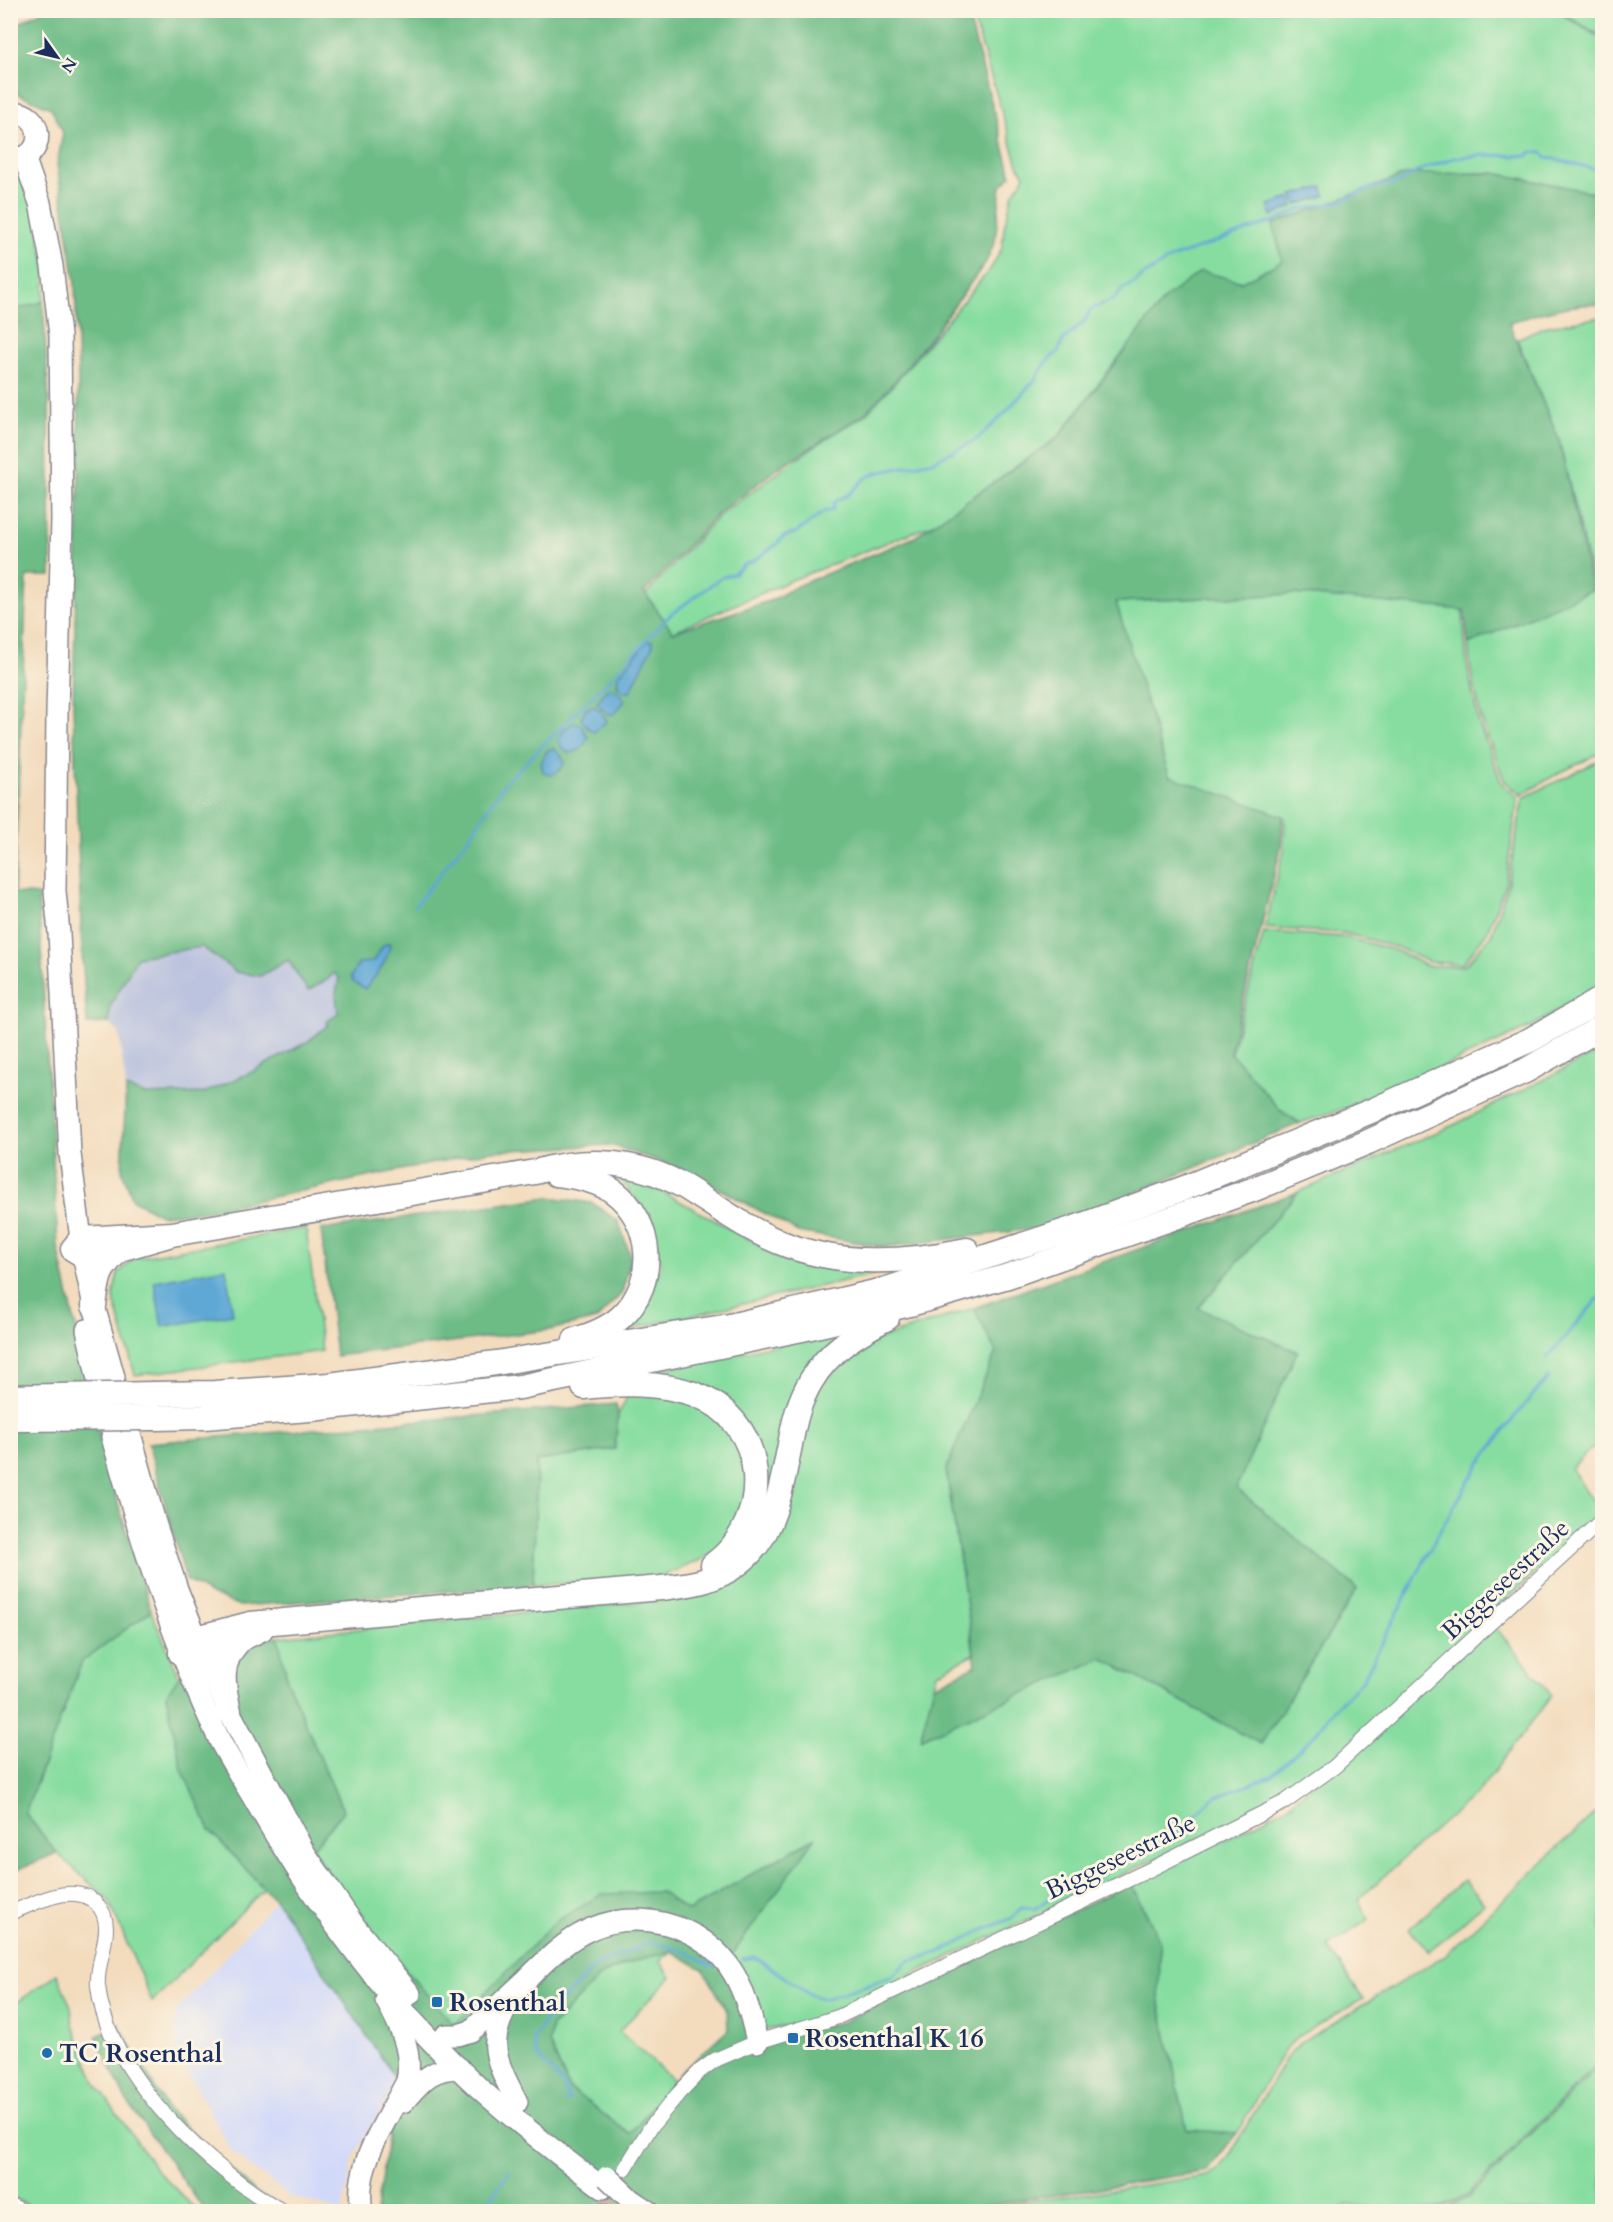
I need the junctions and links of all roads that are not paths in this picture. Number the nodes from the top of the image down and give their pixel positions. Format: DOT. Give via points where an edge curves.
graph roads {
  1 [pos="10,113"];
  2 [pos="17,158"];
  3 [pos="1602,999"];
  4 [pos="1602,1027"];
  5 [pos="535,1172"];
  6 [pos="1072,1229"];
  7 [pos="172,1234"];
  8 [pos="79,1248"];
  9 [pos="120,1249"];
  10 [pos="914,1303"];
  11 [pos="94,1306"];
  12 [pos="496,1363"];
  13 [pos="520,1387"];
  14 [pos="10,1397"];
  15 [pos="10,1419"];
  16 [pos="122,1437"];
  17 [pos="1602,1521"];
  18 [pos="661,1588"];
  19 [pos="288,1620"];
  20 [pos="238,1642"];
  21 [pos="193,1648"];
  22 [pos="229,1711"];
  23 [pos="300,1862"];
  24 [pos="10,1913"];
  25 [pos="366,1965"];
  26 [pos="528,1978"];
  27 [pos="446,2035"];
  28 [pos="757,2043"];
  29 [pos="459,2068"];
  30 [pos="517,2102"];
  31 [pos="388,2118"];
  32 [pos="612,2178"];
  33 [pos="10,2205"];
  34 [pos="25,2211"];
  35 [pos="284,2211"];
  36 [pos="362,2211"];
  37 [pos="649,2211"];
  1 -- 2 [label="main road" via="30,117 38,131 36,147"];
  2 -- 8 [label="main road" via="40,203 60,336 62,520 52,997"];
  3 -- 6 [label="highway" via="1530,1040 1376,1109 1182,1190"];
  4 -- 10 [label="highway" via="1525,1071 1252,1190 1008,1276"];
  5 -- 6 [label="highway" via="596,1162 641,1169 685,1188 770,1238 840,1259 928,1257 1032,1232"];
  5 -- 7 [label="highway"];
  5 -- 12 [label="highway" via="595,1182 622,1199 644,1235 644,1280 628,1310 601,1331"];
  6 -- 12 [label="highway" via="884,1290 741,1324"];
  7 -- 8 [label="highway"];
  7 -- 9 [label="highway"];
  8 -- 9 [label="highway"];
  8 -- 11 [label="main road"];
  8 -- 11 [label="main road" via="106,1378"];
  9 -- 11 [label="highway" via="98,1275"];
  10 -- 13 [label="highway"];
  10 -- 18 [label="highway" via="847,1341 811,1380 795,1420 775,1512 756,1546 719,1575"];
  12 -- 14 [label="highway, bridge" via="329,1385 215,1393"];
  13 -- 15 [label="highway, bridge" via="204,1417"];
  13 -- 18 [label="highway" via="546,1392 612,1384 667,1387 705,1399 740,1430 750,1451 756,1486 753,1510 744,1532 710,1567"];
  16 -- 21 [label="main road" via="141,1538"];
  17 -- 28 [label="street, Biggeseestraße" via="1334,1767 1285,1802 838,2017"];
  18 -- 19 [label="highway"];
  19 -- 20 [label="highway"];
  19 -- 21 [label="highway" via="243,1625"];
  20 -- 21 [label="highway" via="220,1649"];
  20 -- 22 [label="highway" via="226,1658 223,1673"];
  21 -- 22 [label="main road"];
  21 -- 23 [label="main road" via="221,1742"];
  22 -- 23 [label="main road"];
  23 -- 25 [label="main road"];
  23 -- 27 [label="main road"];
  24 -- 35 [label="street" via="63,1894 96,1902 106,1917 98,1986 106,2019 120,2050 161,2111 206,2157"];
  25 -- 29 [label="main road"];
  25 -- 31 [label="main road" via="395,2016 409,2055 407,2081"];
  26 -- 27 [label="main road" via="471,2031"];
  26 -- 28 [label="main road" via="564,1945 601,1925 622,1920 666,1923 690,1932 712,1947 733,1972 749,2007"];
  26 -- 30 [label="main road" via="502,2015 495,2047 499,2067"];
  27 -- 30 [label="main road"];
  28 -- 32 [label="street, Biggeseestraße" via="700,2071"];
  29 -- 31 [label="main road" via="434,2072"];
  29 -- 32 [label="main road" via="555,2153"];
  30 -- 32 [label="main road" via="567,2146"];
  31 -- 36 [label="main road" via="366,2161"];
  32 -- 37 [label="main road, bridge" via="631,2200"];
  33 -- 34 [label="street"];
}
